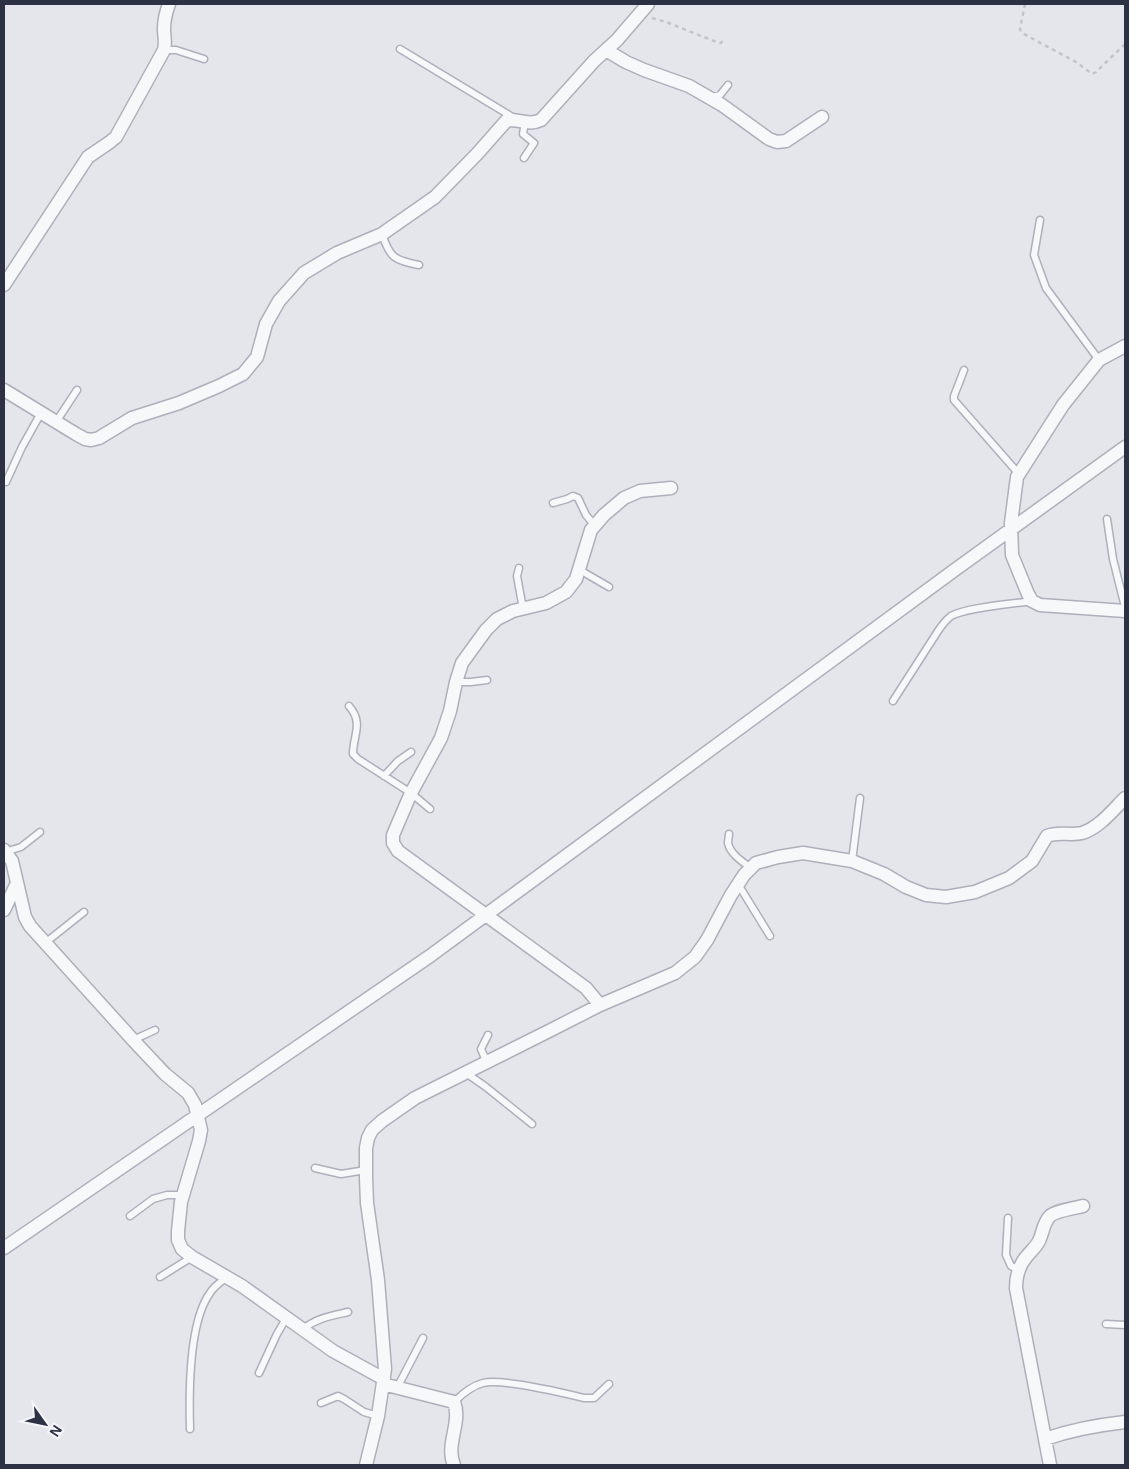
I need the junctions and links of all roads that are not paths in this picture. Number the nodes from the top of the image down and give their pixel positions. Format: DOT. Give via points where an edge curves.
graph roads {
  1 [pos="169,4"];
  2 [pos="648,4"];
  3 [pos="400,49"];
  4 [pos="164,50"];
  5 [pos="606,50"];
  6 [pos="204,59"];
  7 [pos="728,85"];
  8 [pos="708,97"];
  9 [pos="822,116"];
  10 [pos="520,121"];
  11 [pos="524,158"];
  12 [pos="1040,220"];
  13 [pos="382,234"];
  14 [pos="419,265"];
  15 [pos="4,285"];
  16 [pos="1125,346"];
  17 [pos="1099,360"];
  18 [pos="964,370"];
  19 [pos="4,390"];
  20 [pos="77,390"];
  21 [pos="41,413"];
  22 [pos="56,422"];
  23 [pos="1125,447"];
  24 [pos="1018,474"];
  25 [pos="6,482"];
  26 [pos="671,488"];
  27 [pos="554,503"];
  28 [pos="1108,519"];
  29 [pos="595,526"];
  30 [pos="1011,530"];
  31 [pos="519,568"];
  32 [pos="578,569"];
  33 [pos="609,587"];
  34 [pos="1032,601"];
  35 [pos="1125,607"];
  36 [pos="523,609"];
  37 [pos="1125,612"];
  38 [pos="487,680"];
  39 [pos="456,682"];
  40 [pos="893,701"];
  41 [pos="349,706"];
  42 [pos="412,752"];
  43 [pos="384,776"];
  44 [pos="411,793"];
  45 [pos="860,798"];
  46 [pos="1125,798"];
  47 [pos="430,809"];
  48 [pos="40,832"];
  49 [pos="729,834"];
  50 [pos="4,851"];
  51 [pos="852,861"];
  52 [pos="751,868"];
  53 [pos="18,883"];
  54 [pos="738,884"];
  55 [pos="4,910"];
  56 [pos="84,912"];
  57 [pos="485,916"];
  58 [pos="770,936"];
  59 [pos="45,942"];
  60 [pos="600,1005"];
  61 [pos="155,1030"];
  62 [pos="488,1035"];
  63 [pos="133,1040"];
  64 [pos="490,1060"];
  65 [pos="466,1073"];
  66 [pos="198,1115"];
  67 [pos="532,1124"];
  68 [pos="315,1168"];
  69 [pos="366,1170"];
  70 [pos="183,1195"];
  71 [pos="1083,1206"];
  72 [pos="130,1216"];
  73 [pos="1008,1218"];
  74 [pos="4,1248"];
  75 [pos="192,1256"];
  76 [pos="1018,1270"];
  77 [pos="160,1277"];
  78 [pos="227,1277"];
  79 [pos="348,1312"];
  80 [pos="287,1317"];
  81 [pos="1106,1324"];
  82 [pos="1125,1325"];
  83 [pos="303,1329"];
  84 [pos="423,1338"];
  85 [pos="259,1373"];
  86 [pos="383,1382"];
  87 [pos="609,1384"];
  88 [pos="397,1388"];
  89 [pos="454,1402"];
  90 [pos="321,1403"];
  91 [pos="378,1416"];
  92 [pos="1125,1422"];
  93 [pos="190,1429"];
  94 [pos="1045,1439"];
  95 [pos="366,1465"];
  96 [pos="454,1465"];
  97 [pos="1050,1465"];
  1 -- 4 [label="street" via="164,16"];
  2 -- 5 [label="street"];
  3 -- 10 [label="lane"];
  4 -- 6 [label="lane" via="176,50"];
  4 -- 15 [label="street" via="116,137 88,157"];
  5 -- 8 [label="street" via="626,62 689,86"];
  5 -- 10 [label="street" via="541,120 534,123"];
  7 -- 8 [label="lane" via="720,95"];
  8 -- 9 [label="street" via="777,142 786,141"];
  10 -- 11 [label="lane" via="524,134 534,143"];
  10 -- 13 [label="street" via="507,120 435,197"];
  12 -- 17 [label="lane" via="1034,255 1046,288"];
  13 -- 14 [label="lane" via="393,256 401,262"];
  13 -- 22 [label="street" via="337,253 304,273 279,301 266,324 257,357 243,374 179,403 132,418 99,438 85,440"];
  16 -- 17 [label="street"];
  17 -- 24 [label="street" via="1063,405"];
  18 -- 24 [label="lane" via="954,396 956,404"];
  19 -- 21 [label="street"];
  20 -- 22 [label="lane"];
  21 -- 22 [label="street"];
  21 -- 25 [label="lane"];
  23 -- 30 [label="street"];
  24 -- 30 [label="street"];
  26 -- 29 [label="street" via="640,491 624,498"];
  27 -- 29 [label="lane" via="573,496 578,498"];
  28 -- 35 [label="lane" via="1113,559"];
  29 -- 32 [label="street"];
  30 -- 34 [label="street" via="1012,555"];
  30 -- 57 [label="street"];
  31 -- 36 [label="lane" via="516,576"];
  32 -- 33 [label="lane"];
  32 -- 36 [label="street" via="566,592 546,603"];
  34 -- 37 [label="street" via="1040,605"];
  34 -- 40 [label="lane" via="952,616 938,631"];
  36 -- 39 [label="street" via="497,619 486,630 462,663"];
  38 -- 39 [label="lane"];
  39 -- 44 [label="street" via="441,738"];
  41 -- 43 [label="lane" via="356,713 357,720 353,754"];
  42 -- 43 [label="lane"];
  43 -- 44 [label="lane"];
  44 -- 47 [label="lane"];
  44 -- 57 [label="street" via="393,835 395,847"];
  45 -- 51 [label="lane"];
  46 -- 51 [label="street" via="1095,827 1081,833 1047,836 1025,867 1009,878 975,892 946,897 926,895"];
  48 -- 50 [label="lane" via="20,847"];
  49 -- 52 [label="lane" via="731,849"];
  50 -- 53 [label="street" via="12,861"];
  51 -- 52 [label="street" via="803,853 766,859"];
  52 -- 54 [label="street"];
  53 -- 55 [label="street"];
  53 -- 59 [label="street" via="25,916"];
  54 -- 58 [label="lane"];
  54 -- 60 [label="street" via="695,957 675,973"];
  56 -- 59 [label="lane"];
  57 -- 60 [label="street" via="586,988"];
  57 -- 66 [label="street"];
  59 -- 63 [label="street"];
  60 -- 64 [label="street"];
  61 -- 63 [label="lane"];
  62 -- 64 [label="lane" via="481,1050"];
  63 -- 66 [label="street" via="188,1093"];
  64 -- 65 [label="street"];
  65 -- 67 [label="lane"];
  65 -- 69 [label="street" via="415,1098 372,1130 366,1148"];
  66 -- 70 [label="street" via="199,1142"];
  66 -- 74 [label="street"];
  68 -- 69 [label="lane" via="342,1174"];
  69 -- 86 [label="street" via="385,1349"];
  70 -- 72 [label="lane" via="153,1199"];
  70 -- 75 [label="street" via="178,1240 182,1249"];
  71 -- 76 [label="street" via="1050,1216 1040,1239"];
  73 -- 76 [label="lane" via="1006,1254"];
  75 -- 77 [label="lane"];
  75 -- 78 [label="street"];
  76 -- 94 [label="street" via="1016,1288"];
  78 -- 80 [label="street"];
  78 -- 93 [label="lane" via="210,1293 199,1319 191,1367"];
  79 -- 83 [label="lane" via="322,1317"];
  80 -- 83 [label="street"];
  80 -- 85 [label="lane"];
  81 -- 82 [label="lane"];
  83 -- 86 [label="street"];
  84 -- 88 [label="lane"];
  86 -- 88 [label="street"];
  86 -- 91 [label="street"];
  87 -- 89 [label="lane" via="594,1398 584,1398 509,1383 485,1382 472,1387"];
  88 -- 89 [label="street"];
  89 -- 96 [label="street" via="456,1416 450,1451"];
  90 -- 91 [label="lane" via="338,1396 364,1412"];
  91 -- 95 [label="street"];
  92 -- 94 [label="street" via="1068,1431"];
  94 -- 97 [label="street"];
}
